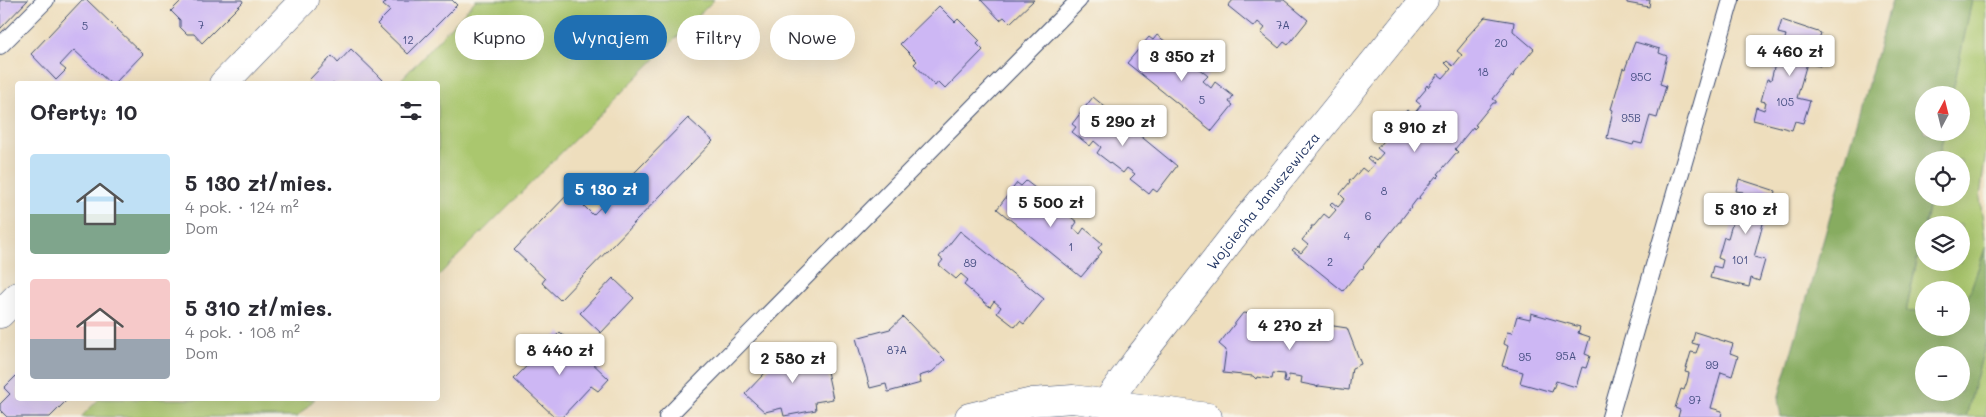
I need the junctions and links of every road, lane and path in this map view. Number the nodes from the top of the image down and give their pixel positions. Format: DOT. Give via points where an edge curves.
graph roads {
  1 [pos="46,0"];
  2 [pos="304,0"];
  3 [pos="1079,0"];
  4 [pos="1424,0"];
  5 [pos="1731,0"];
  6 [pos="0,46"];
  7 [pos="226,81"];
  8 [pos="15,299"];
  9 [pos="0,314"];
  10 [pos="1101,410"];
  11 [pos="667,417"];
  12 [pos="969,417"];
  13 [pos="1208,417"];
  14 [pos="1610,417"];
  1 -- 6 [label="lane"];
  2 -- 7 [label="street"];
  3 -- 11 [label="lane"];
  4 -- 10 [label="street, Wojciecha Januszewicza" via="1240,228"];
  5 -- 14 [label="lane"];
  8 -- 9 [label="street"];
  10 -- 12 [label="street" via="1073,399 1053,399"];
  10 -- 13 [label="street"];
}
